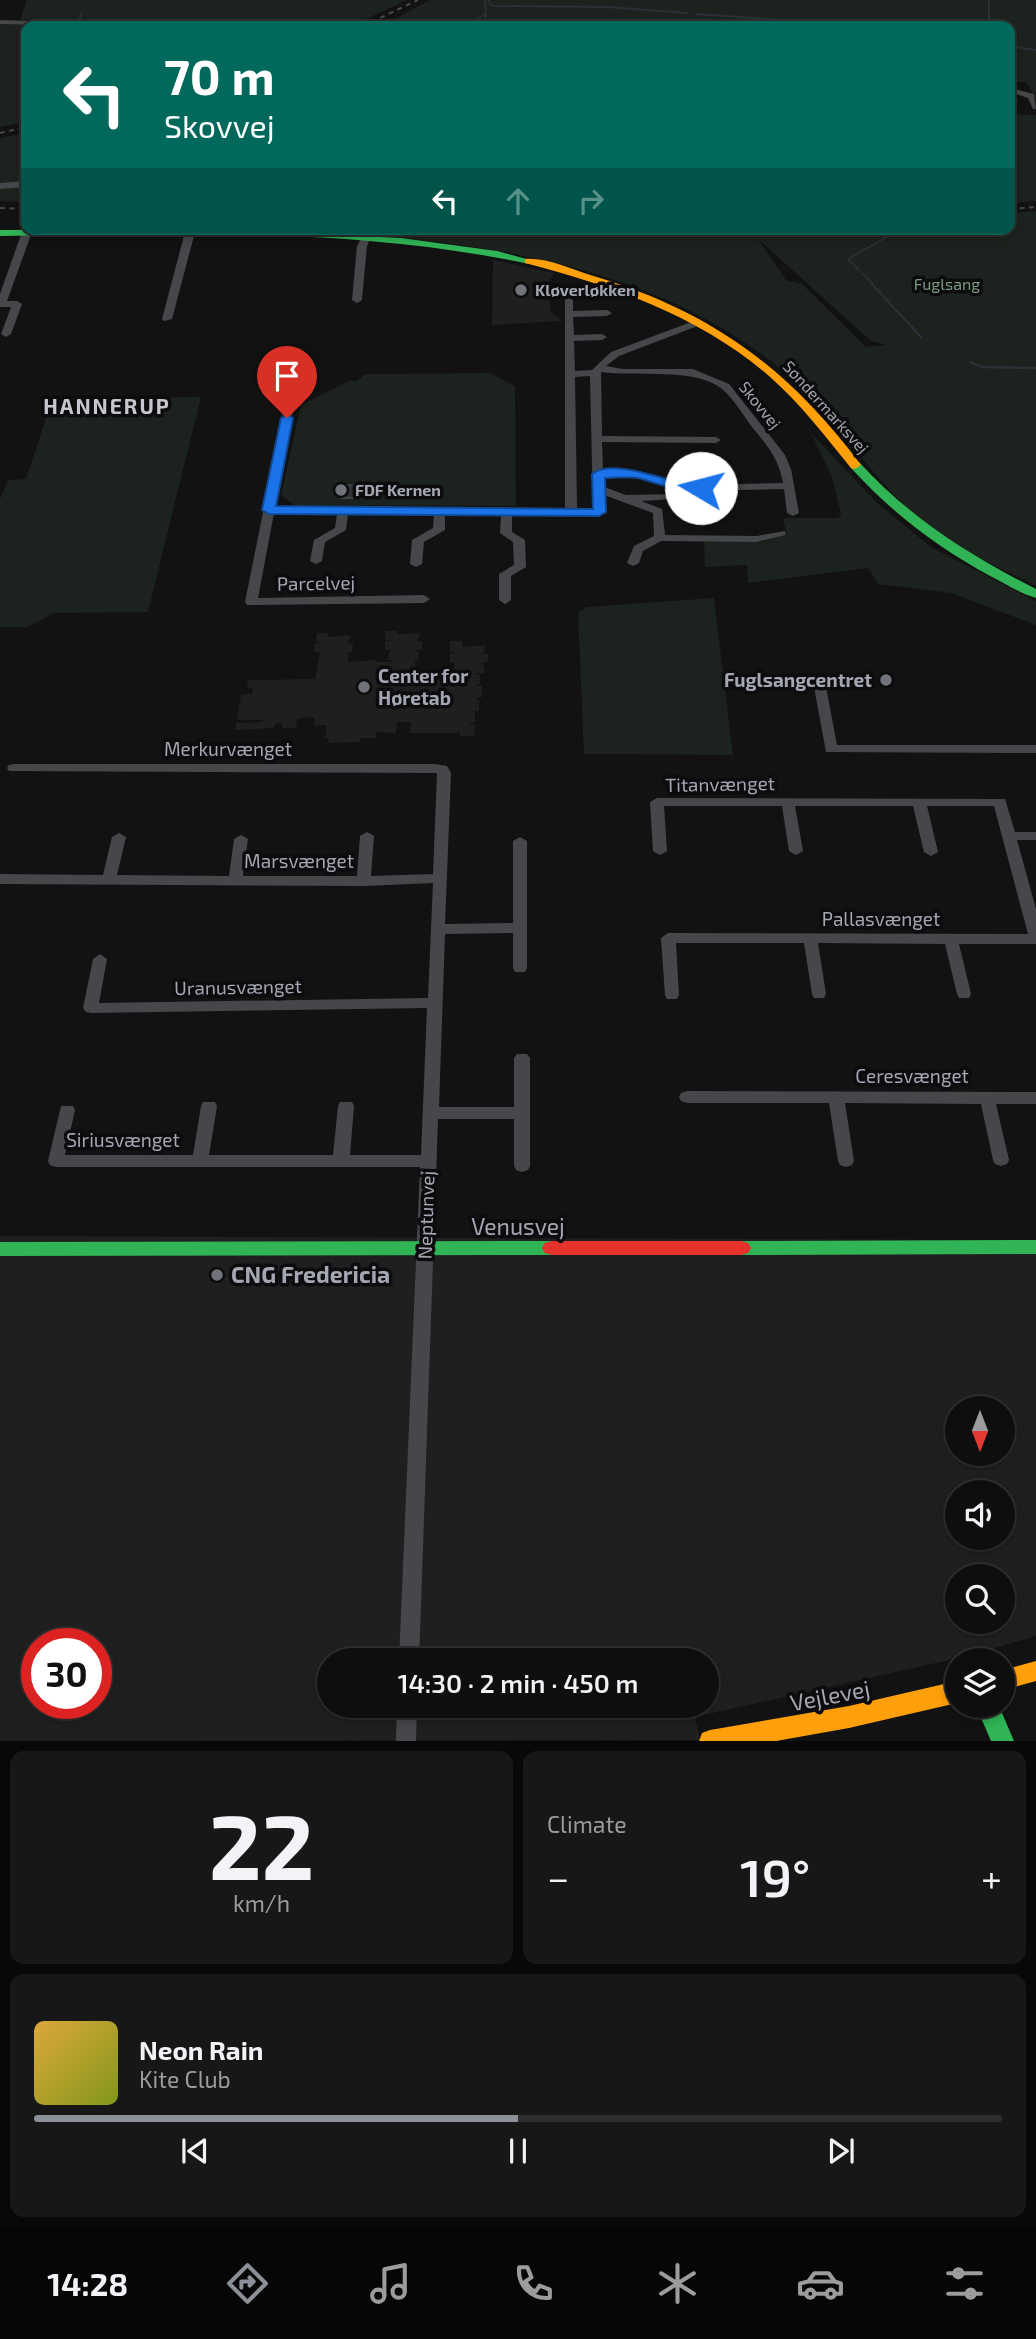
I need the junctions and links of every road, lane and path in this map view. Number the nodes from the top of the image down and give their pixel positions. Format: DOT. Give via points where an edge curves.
graph roads {
  1 [pos="0,22"];
  2 [pos="21,23"];
  3 [pos="1015,91"];
  4 [pos="1036,107"];
  5 [pos="21,184"];
  6 [pos="0,186"];
  7 [pos="21,232"];
  8 [pos="0,233"];
  9 [pos="26,235"];
  10 [pos="189,235"];
  11 [pos="296,235"];
  12 [pos="366,237"];
  13 [pos="568,296"];
  14 [pos="357,300"];
  15 [pos="607,313"];
  16 [pos="568,314"];
  17 [pos="167,319"];
  18 [pos="698,323"];
  19 [pos="6,334"];
  20 [pos="602,337"];
  21 [pos="569,338"];
  22 [pos="597,371"];
  23 [pos="570,374"];
  24 [pos="291,395"];
  25 [pos="597,439"];
  26 [pos="716,440"];
  27 [pos="598,474"];
  28 [pos="789,485"];
  29 [pos="598,489"];
  30 [pos="675,496"];
  31 [pos="627,498"];
  32 [pos="269,510"];
  33 [pos="343,510"];
  34 [pos="440,511"];
  35 [pos="507,512"];
  36 [pos="571,512"];
  37 [pos="793,513"];
  38 [pos="781,533"];
  39 [pos="660,538"];
  40 [pos="316,561"];
  41 [pos="633,563"];
  42 [pos="416,564"];
  43 [pos="1036,594"];
  44 [pos="424,599"];
  45 [pos="505,600"];
  46 [pos="820,687"];
  47 [pos="1036,749"];
  48 [pos="14,768"];
  49 [pos="442,769"];
  50 [pos="788,802"];
  51 [pos="919,802"];
  52 [pos="367,836"];
  53 [pos="1009,836"];
  54 [pos="1036,836"];
  55 [pos="119,837"];
  56 [pos="241,839"];
  57 [pos="520,841"];
  58 [pos="660,851"];
  59 [pos="796,851"];
  60 [pos="930,852"];
  61 [pos="109,878"];
  62 [pos="440,878"];
  63 [pos="0,879"];
  64 [pos="235,880"];
  65 [pos="363,881"];
  66 [pos="520,928"];
  67 [pos="438,929"];
  68 [pos="1036,937"];
  69 [pos="810,938"];
  70 [pos="951,939"];
  71 [pos="100,959"];
  72 [pos="520,968"];
  73 [pos="819,994"];
  74 [pos="964,994"];
  75 [pos="672,995"];
  76 [pos="435,1003"];
  77 [pos="522,1058"];
  78 [pos="687,1097"];
  79 [pos="836,1097"];
  80 [pos="987,1097"];
  81 [pos="1036,1098"];
  82 [pos="209,1106"];
  83 [pos="346,1106"];
  84 [pos="67,1110"];
  85 [pos="430,1113"];
  86 [pos="522,1113"];
  87 [pos="1001,1160"];
  88 [pos="200,1161"];
  89 [pos="341,1161"];
  90 [pos="429,1161"];
  91 [pos="846,1161"];
  92 [pos="522,1166"];
  93 [pos="1036,1247"];
  94 [pos="0,1249"];
  95 [pos="425,1250"];
  96 [pos="410,1648"];
  97 [pos="1036,1671"];
  98 [pos="1015,1677"];
  99 [pos="945,1695"];
  100 [pos="407,1718"];
  101 [pos="992,1718"];
  102 [pos="406,1741"];
  103 [pos="710,1741"];
  104 [pos="1003,1741"];
  1 -- 2 [label="street"];
  3 -- 4 [label="street" via="1031,96"];
  5 -- 6 [label="street"];
  7 -- 8 [label="street, Søndermarksvej"];
  9 -- 19 [label="street" via="1,304 17,304"];
  10 -- 17 [label="street"];
  11 -- 12 [label="street, Søndermarksvej"];
  12 -- 14 [label="street"];
  12 -- 18 [label="street, Søndermarksvej" via="491,252 534,263 626,291"];
  13 -- 16 [label="street"];
  15 -- 16 [label="street"];
  16 -- 21 [label="street"];
  18 -- 22 [label="street, Skovvej" via="615,355"];
  18 -- 43 [label="street, Søndermarksvej" via="785,383 907,519 950,550"];
  20 -- 21 [label="street"];
  21 -- 23 [label="street"];
  22 -- 23 [label="street, Skovvej"];
  22 -- 25 [label="street"];
  22 -- 28 [label="street, Skovvej" via="693,372 725,386 780,455"];
  23 -- 36 [label="street"];
  24 -- 32 [label="street, Parcelvej"];
  25 -- 26 [label="street"];
  25 -- 27 [label="street"];
  27 -- 28 [label="street" via="636,474 690,488"];
  27 -- 29 [label="street"];
  28 -- 37 [label="street, Skovvej"];
  29 -- 31 [label="street"];
  29 -- 36 [label="street" via="599,512"];
  30 -- 31 [label="street"];
  31 -- 39 [label="street" via="658,511"];
  32 -- 33 [label="street"];
  32 -- 44 [label="street, Parcelvej" via="251,602"];
  33 -- 34 [label="street"];
  33 -- 40 [label="street" via="340,530 320,540"];
  34 -- 35 [label="street"];
  34 -- 42 [label="street" via="439,530 418,540"];
  35 -- 36 [label="street"];
  35 -- 45 [label="street" via="506,533 519,540 520,567 505,574"];
  38 -- 39 [label="street" via="757,539"];
  39 -- 41 [label="street" via="639,545"];
  46 -- 47 [label="street" via="831,749"];
  48 -- 49 [label="street, Merkurvænget"];
  49 -- 62 [label="street, Neptunvej"];
  50 -- 51 [label="street, Titanvænget"];
  50 -- 58 [label="street, Titanvænget" via="657,802"];
  50 -- 59 [label="street, Titanvænget"];
  51 -- 53 [label="street, Titanvænget" via="1000,802"];
  51 -- 60 [label="street"];
  52 -- 65 [label="street, Marsvænget"];
  53 -- 54 [label="street"];
  53 -- 68 [label="street"];
  55 -- 61 [label="street"];
  56 -- 64 [label="street, Marsvænget"];
  57 -- 66 [label="street"];
  61 -- 63 [label="street, Marsvænget"];
  61 -- 64 [label="street, Marsvænget"];
  62 -- 65 [label="street, Marsvænget"];
  62 -- 67 [label="street, Neptunvej"];
  64 -- 65 [label="street, Marsvænget"];
  66 -- 67 [label="street"];
  66 -- 72 [label="street"];
  67 -- 76 [label="street, Neptunvej"];
  68 -- 70 [label="street, Pallasvænget"];
  69 -- 70 [label="street, Pallasvænget"];
  69 -- 73 [label="street, Pallasvænget"];
  69 -- 75 [label="street, Pallasvænget" via="668,938"];
  70 -- 74 [label="street, Pallasvænget"];
  71 -- 76 [label="street, Uranusvænget" via="91,1008"];
  76 -- 85 [label="street, Neptunvej"];
  77 -- 86 [label="street"];
  78 -- 79 [label="street, Ceresvænget"];
  79 -- 80 [label="street, Ceresvænget"];
  79 -- 91 [label="street, Ceresvænget"];
  80 -- 81 [label="street, Ceresvænget"];
  80 -- 87 [label="street, Ceresvænget"];
  82 -- 88 [label="street, Siriusvænget"];
  83 -- 89 [label="street"];
  84 -- 88 [label="street, Siriusvænget" via="56,1161"];
  85 -- 86 [label="street"];
  85 -- 90 [label="street, Neptunvej"];
  86 -- 92 [label="street"];
  88 -- 89 [label="street, Siriusvænget"];
  89 -- 90 [label="street, Siriusvænget"];
  90 -- 95 [label="street, Neptunvej"];
  93 -- 95 [label="street, Venusvej"];
  94 -- 95 [label="street, Venusvej"];
  95 -- 96 [label="street, Neptunvej"];
  97 -- 98 [label="street"];
  99 -- 103 [label="street, Vejlevej"];
  100 -- 102 [label="street"];
  101 -- 104 [label="street"];
}
